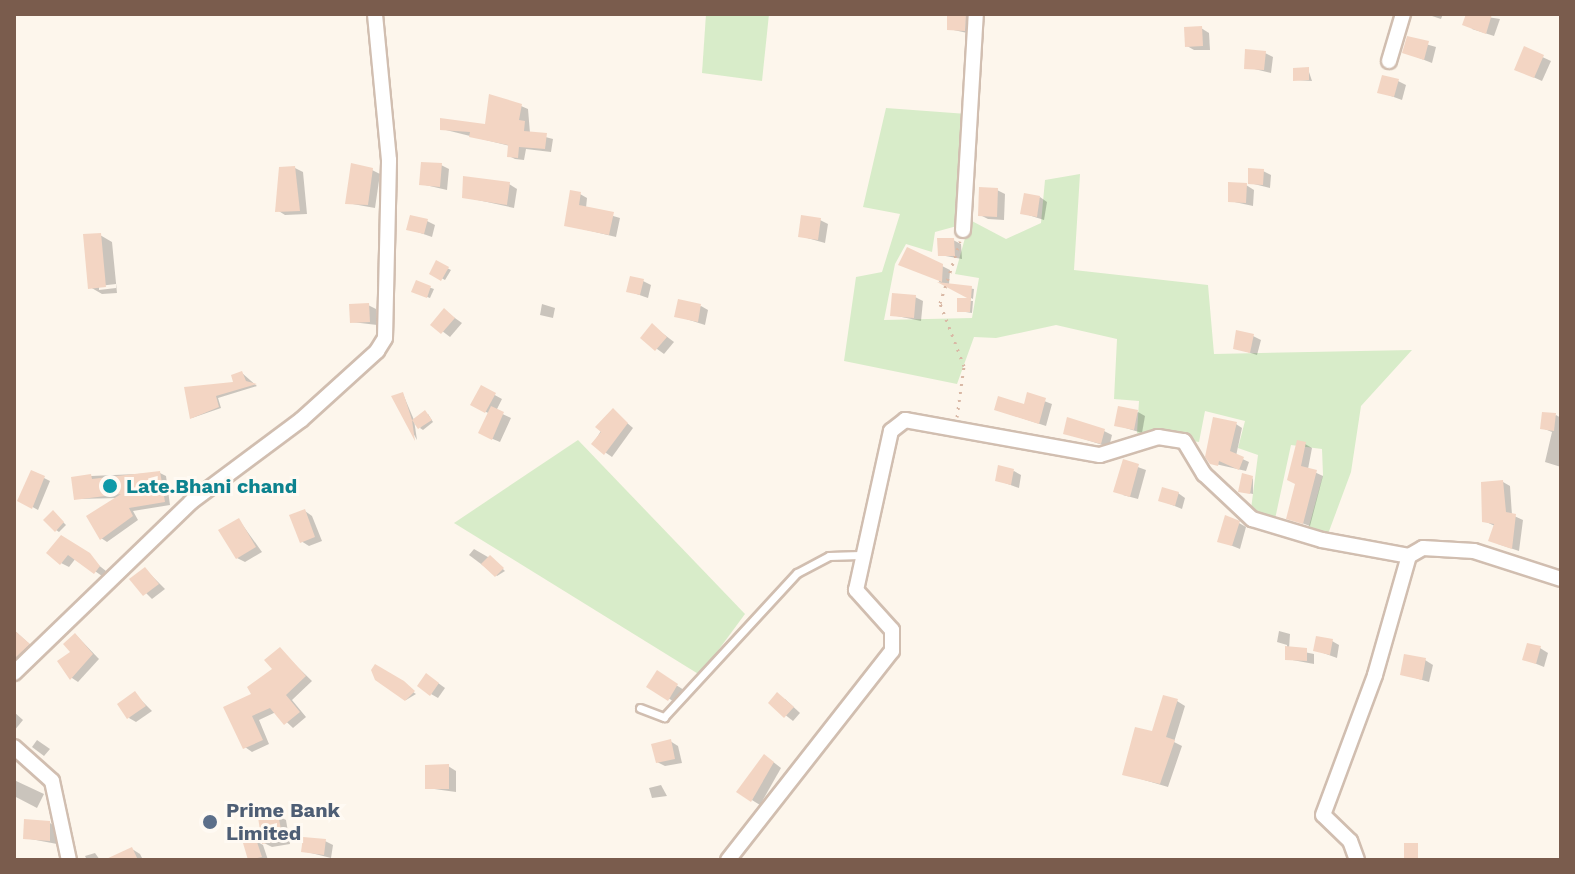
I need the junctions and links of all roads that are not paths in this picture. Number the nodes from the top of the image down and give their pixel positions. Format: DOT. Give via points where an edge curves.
graph roads {
  1 [pos="375,14"];
  2 [pos="976,14"];
  3 [pos="1403,14"];
  4 [pos="1389,61"];
  5 [pos="963,230"];
  6 [pos="860,555"];
  7 [pos="1409,556"];
  8 [pos="1561,579"];
  9 [pos="14,673"];
  10 [pos="640,708"];
  11 [pos="14,747"];
  12 [pos="69,860"];
  13 [pos="728,860"];
  14 [pos="1357,860"];
  1 -- 9 [label="street" via="389,160 385,338 301,420 191,502"];
  2 -- 5 [label="street"];
  3 -- 4 [label="street"];
  6 -- 7 [label="street" via="891,431 905,420 1100,455 1158,437 1184,441 1204,474 1252,519 1322,540"];
  6 -- 10 [label="lane" via="829,556 797,573 664,717"];
  6 -- 13 [label="street" via="856,590 892,630 892,651"];
  7 -- 8 [label="street" via="1423,548 1474,551"];
  7 -- 14 [label="street" via="1375,675 1323,815 1350,841"];
  11 -- 12 [label="street" via="52,781"];
}
